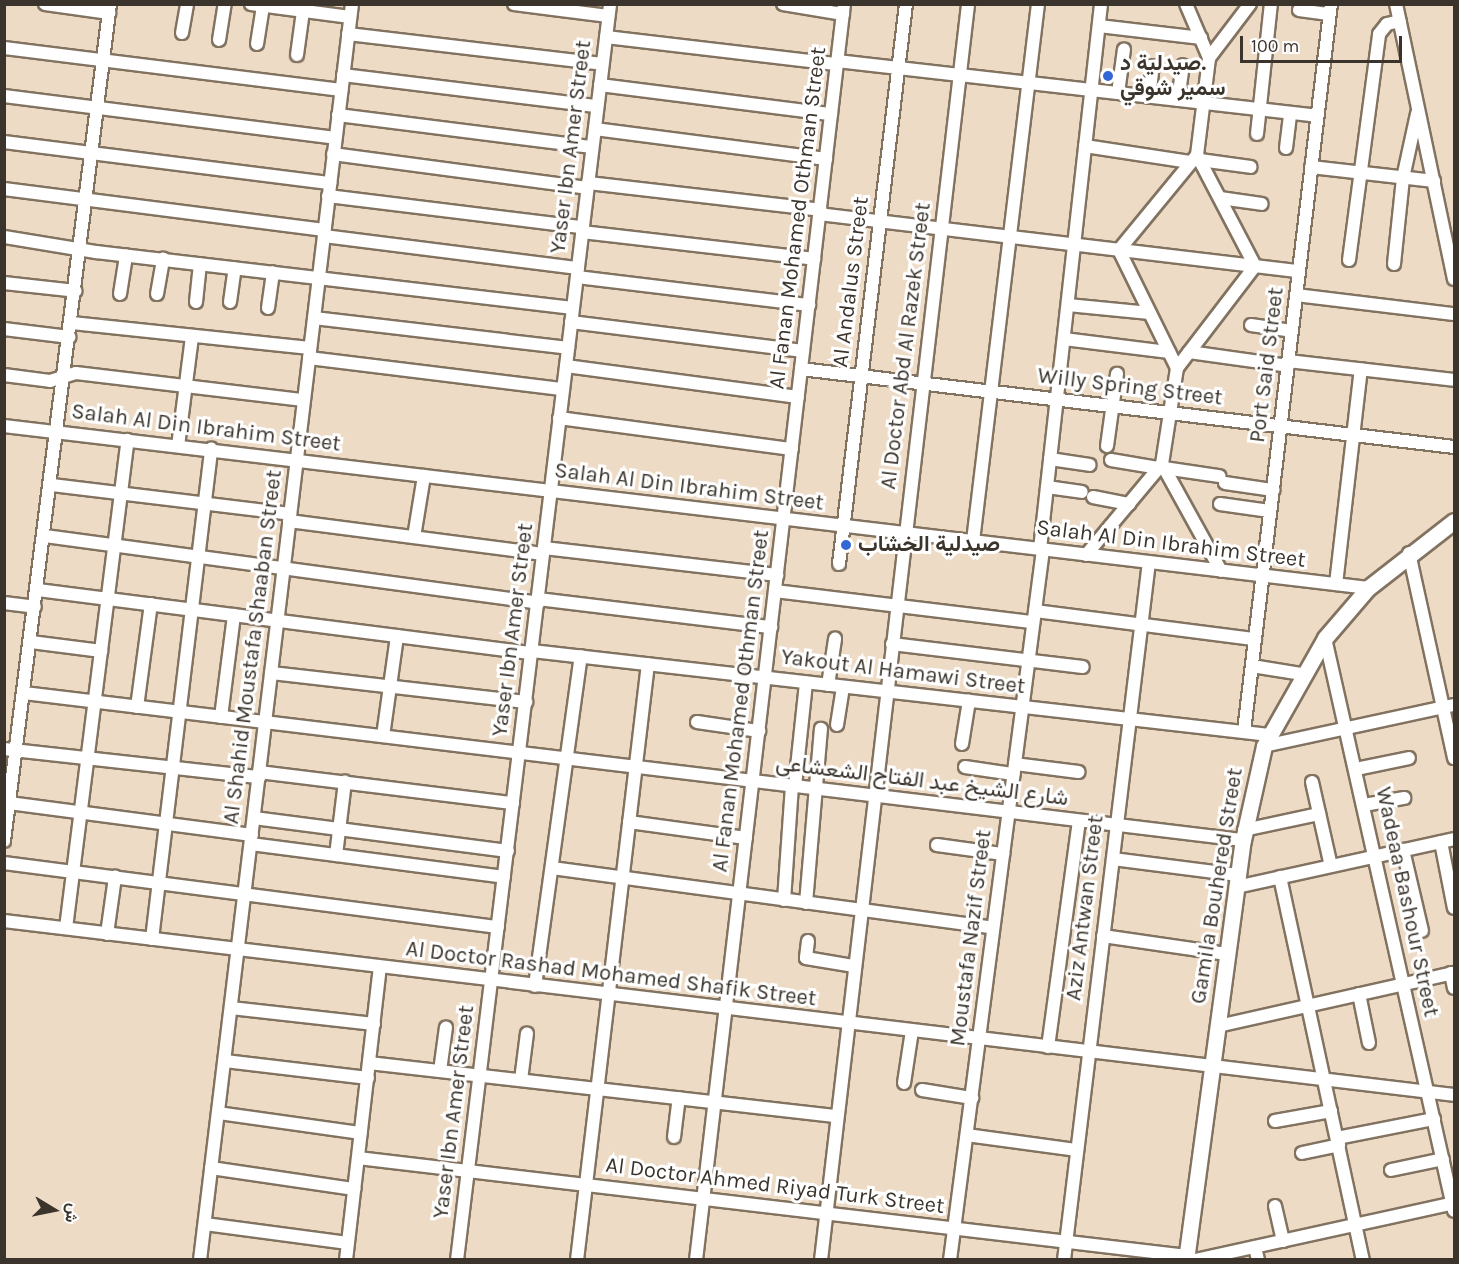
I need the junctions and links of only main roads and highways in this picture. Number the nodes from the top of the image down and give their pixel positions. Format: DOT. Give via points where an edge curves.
graph roads {
  1 [pos="1455,521"];
  2 [pos="1190,1258"];
  1 -- 2 [label="main road, Gamila Bouhered Street" via="1368,588 1325,638 1266,740 1237,881"];
}
